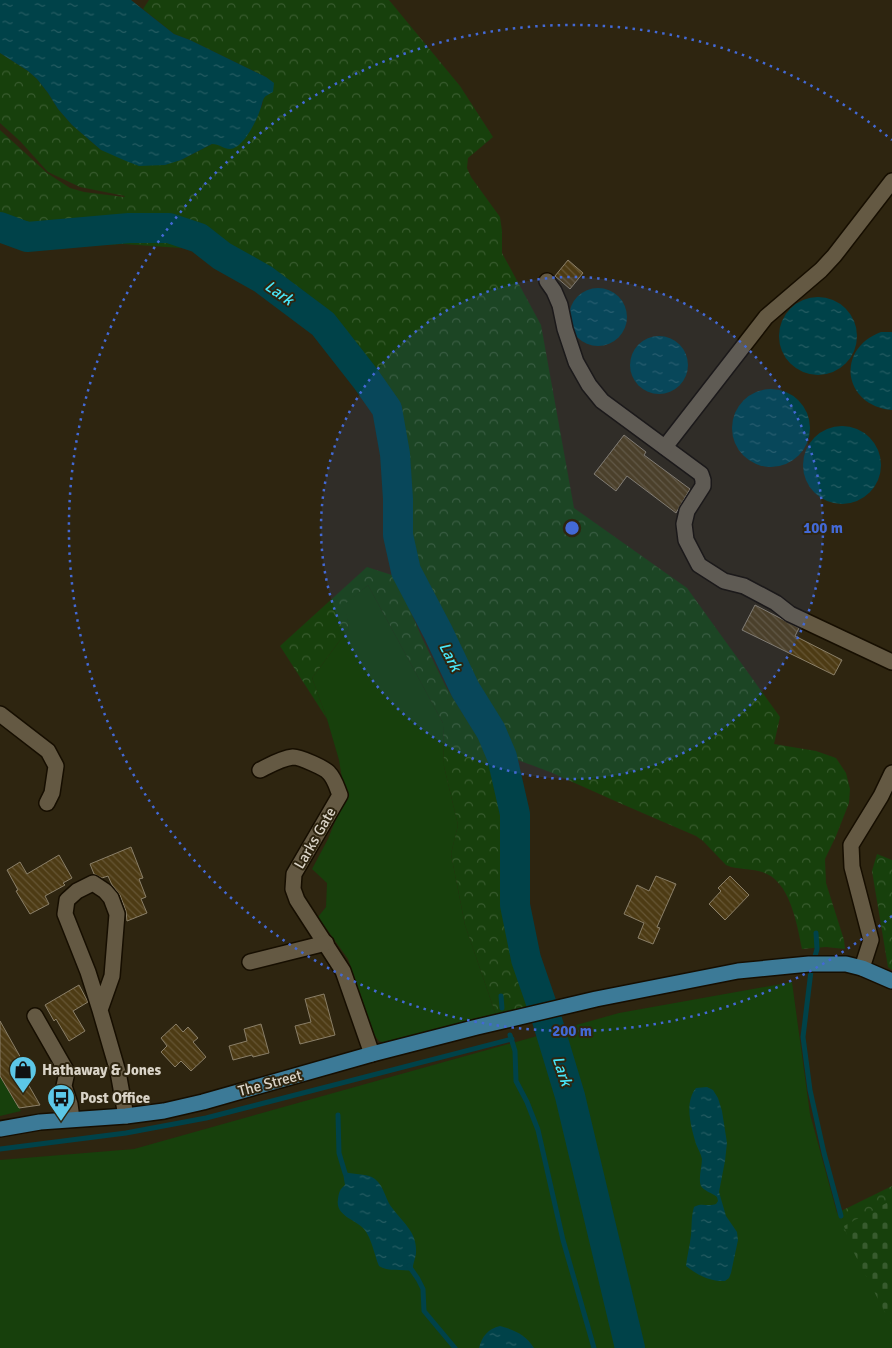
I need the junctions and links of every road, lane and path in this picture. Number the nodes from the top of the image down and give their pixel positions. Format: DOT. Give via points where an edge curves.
graph roads {
  1 [pos="892,181"];
  2 [pos="547,280"];
  3 [pos="665,447"];
  4 [pos="892,662"];
  5 [pos="0,714"];
  6 [pos="260,770"];
  7 [pos="891,776"];
  8 [pos="47,803"];
  9 [pos="326,943"];
  10 [pos="250,962"];
  11 [pos="862,968"];
  12 [pos="892,981"];
  13 [pos="100,1010"];
  14 [pos="35,1016"];
  15 [pos="372,1054"];
  16 [pos="126,1116"];
  17 [pos="72,1119"];
  18 [pos="0,1129"];
  1 -- 3 [label="street" via="834,256 766,317"];
  2 -- 3 [label="street" via="560,305 576,362 589,385 602,401"];
  3 -- 4 [label="street" via="701,474 703,480 684,524 686,540 699,565 724,581 744,586 790,614"];
  5 -- 8 [label="street" via="48,750 56,766"];
  6 -- 9 [label="street, Larks Gate" via="291,757 300,757 329,772 340,795 294,874 293,889 297,900"];
  7 -- 11 [label="street" via="852,844 852,867 871,940"];
  9 -- 10 [label="street"];
  9 -- 15 [label="street, Larks Gate" via="343,971"];
  11 -- 12 [label="main road, The Street"];
  11 -- 15 [label="main road, The Street" via="846,964 809,964 738,971 604,998"];
  13 -- 13 [label="street" via="112,976 117,914 111,898 93,882 67,900 65,914"];
  13 -- 16 [label="street" via="118,1072"];
  14 -- 17 [label="street" via="67,1072 64,1086"];
  15 -- 16 [label="main road, The Street" via="203,1102"];
  16 -- 17 [label="main road, The Street"];
  17 -- 18 [label="main road, The Street"];
}
